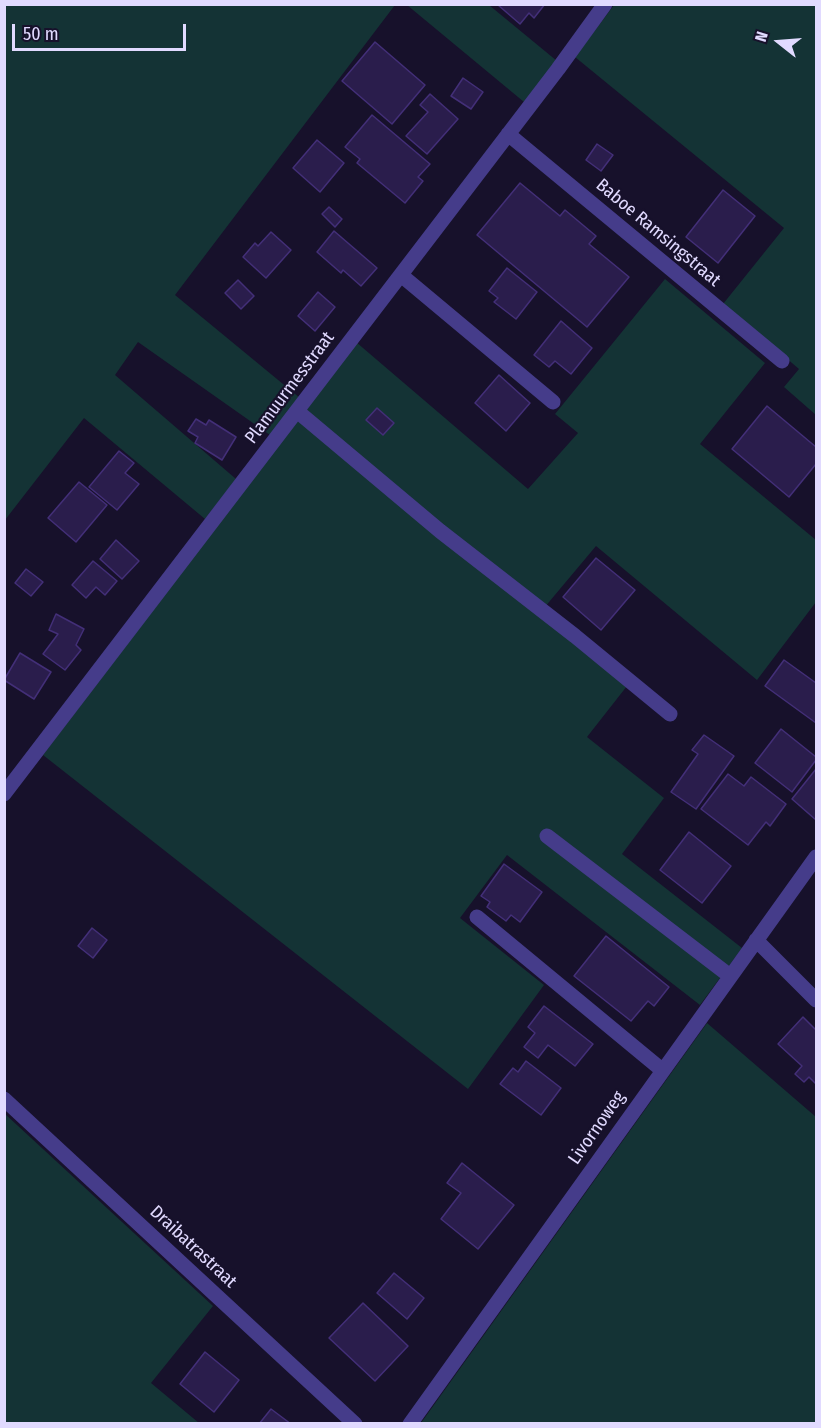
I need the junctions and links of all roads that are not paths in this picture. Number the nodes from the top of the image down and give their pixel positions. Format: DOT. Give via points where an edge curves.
graph roads {
  1 [pos="605,4"];
  2 [pos="508,134"];
  3 [pos="401,274"];
  4 [pos="782,361"];
  5 [pos="553,402"];
  6 [pos="297,411"];
  7 [pos="670,714"];
  8 [pos="4,794"];
  9 [pos="547,836"];
  10 [pos="816,857"];
  11 [pos="477,917"];
  12 [pos="756,940"];
  13 [pos="730,976"];
  14 [pos="816,1000"];
  15 [pos="662,1070"];
  16 [pos="4,1099"];
  17 [pos="355,1424"];
  18 [pos="410,1424"];
  1 -- 2 [label="street, Plamuurmesstraat"];
  2 -- 3 [label="street, Plamuurmesstraat"];
  2 -- 4 [label="street, Baboe Ramsingstraat"];
  3 -- 5 [label="street"];
  3 -- 6 [label="street, Plamuurmesstraat"];
  6 -- 7 [label="street"];
  6 -- 8 [label="street, Plamuurmesstraat"];
  9 -- 13 [label="street"];
  10 -- 12 [label="street, Livornoweg"];
  11 -- 15 [label="street"];
  12 -- 13 [label="street, Livornoweg"];
  12 -- 14 [label="street"];
  13 -- 15 [label="street, Livornoweg"];
  15 -- 18 [label="street, Livornoweg"];
  16 -- 17 [label="street, Draibatrastraat"];
}
